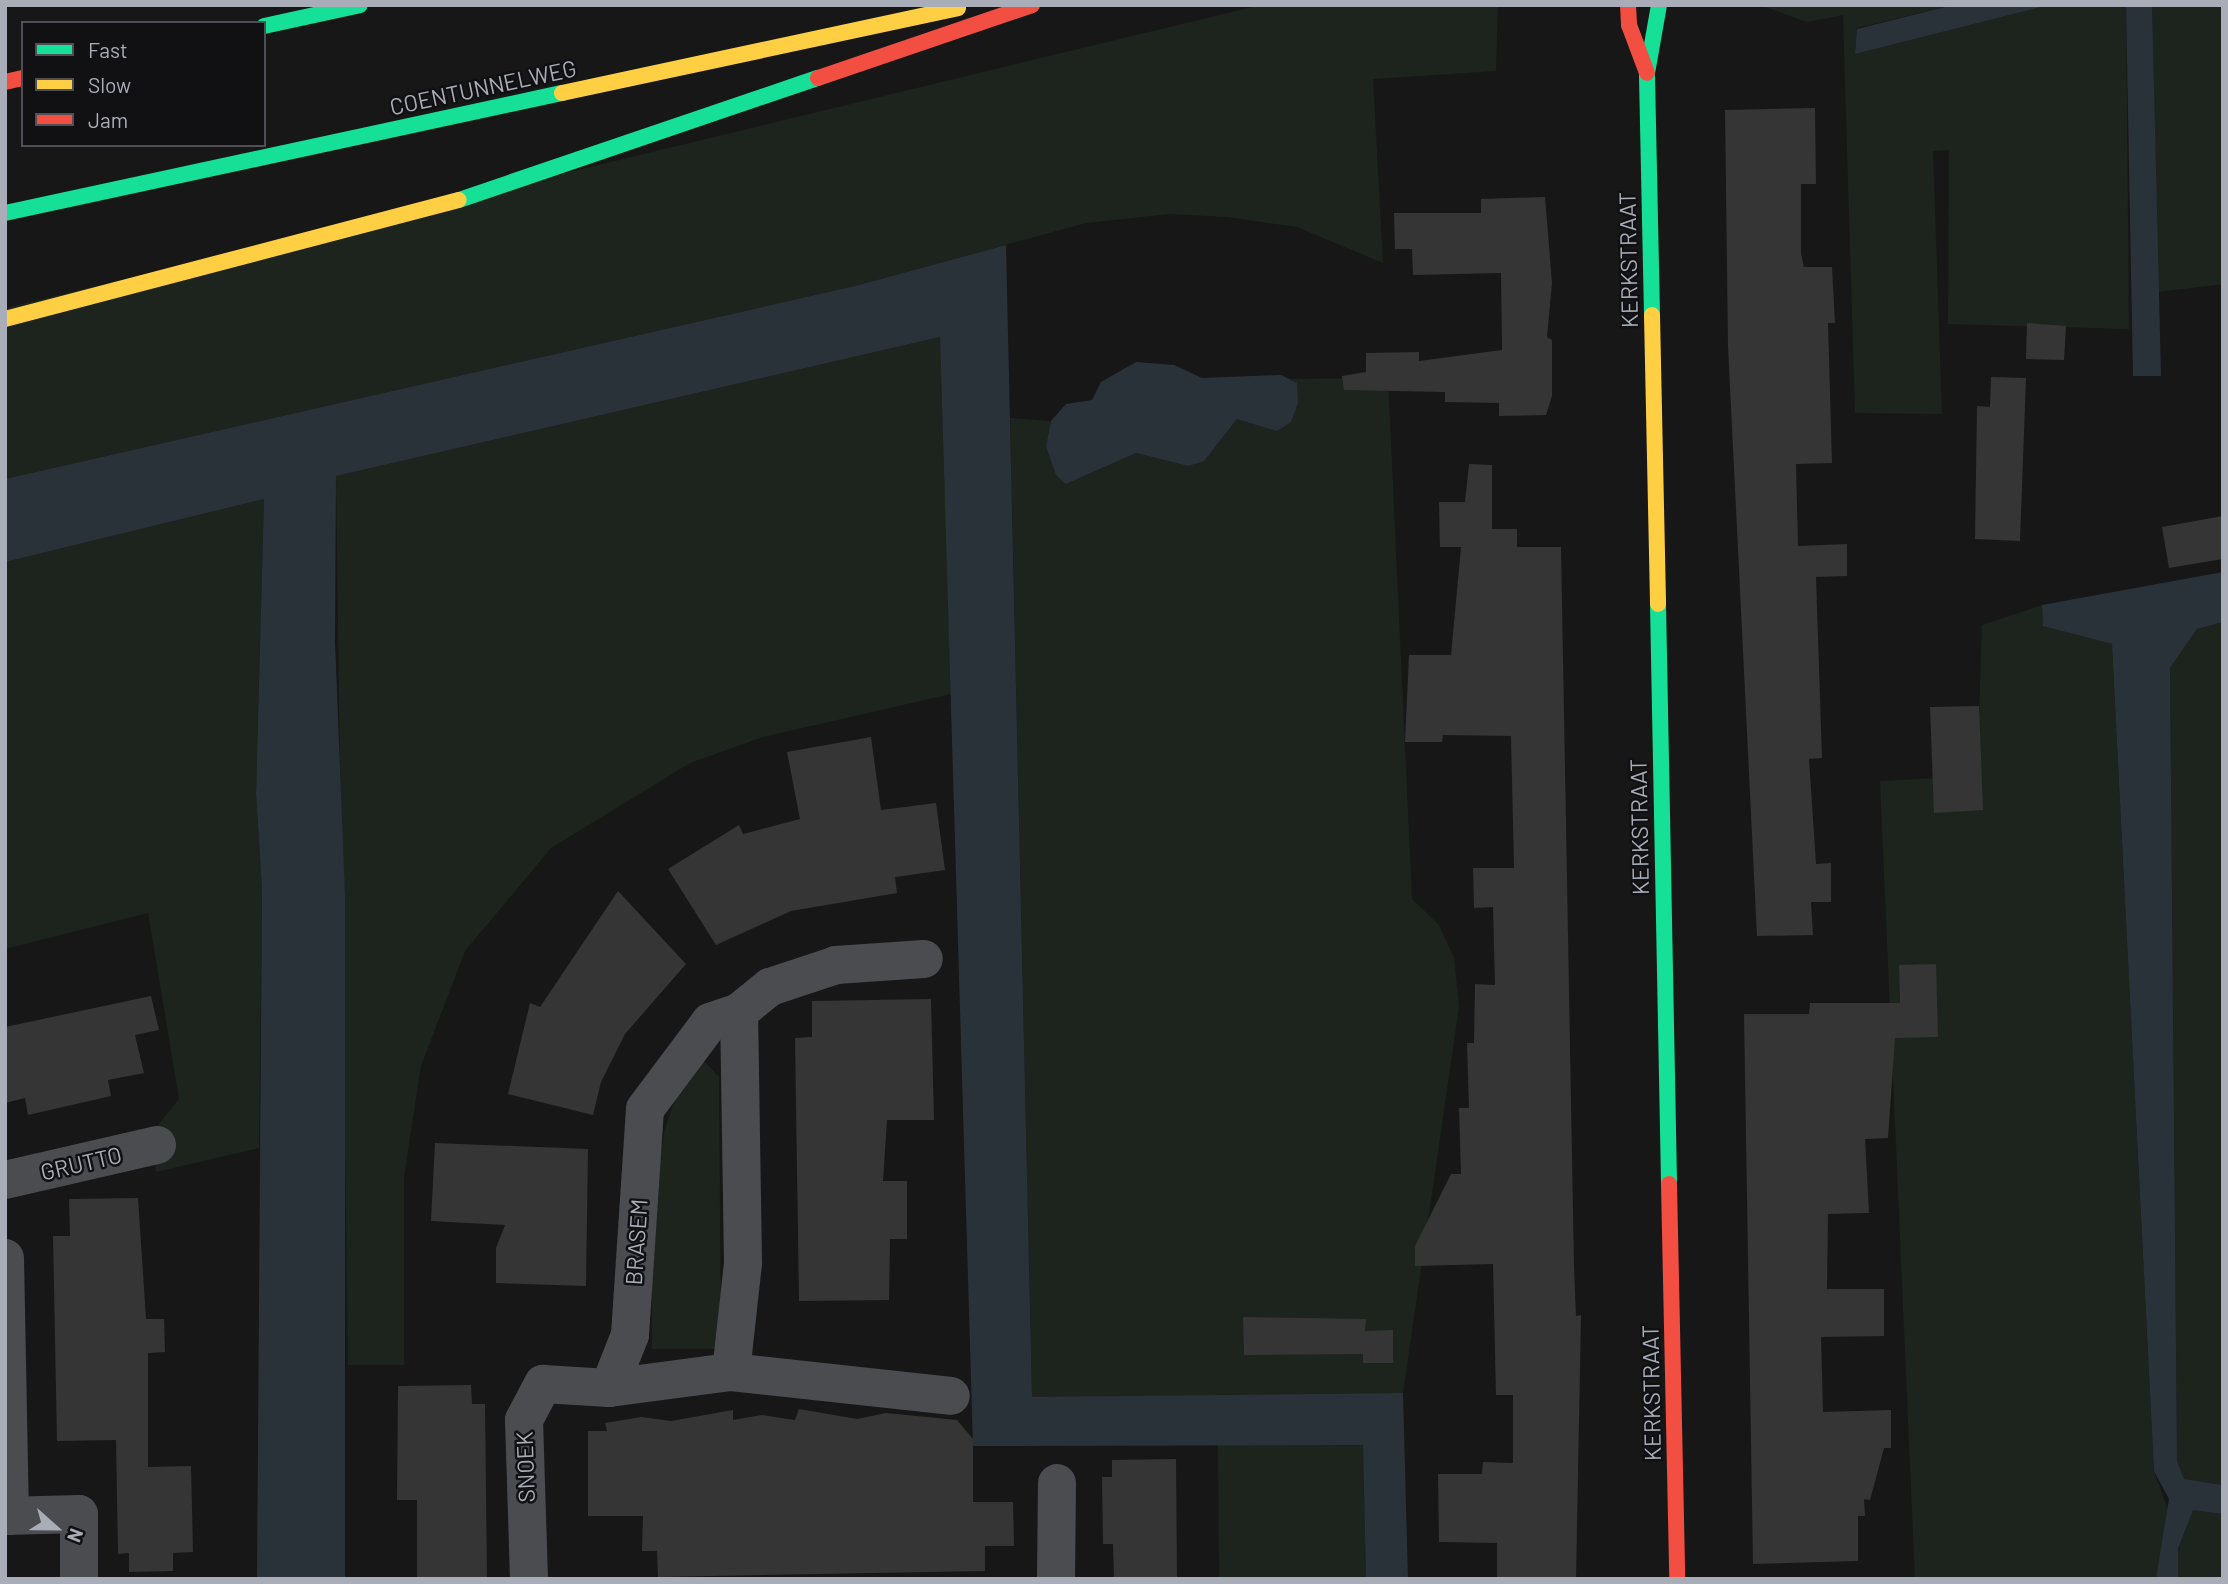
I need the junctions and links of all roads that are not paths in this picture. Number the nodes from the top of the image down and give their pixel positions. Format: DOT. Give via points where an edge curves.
graph roads {
  1 [pos="360,5"];
  2 [pos="971,5"];
  3 [pos="1032,5"];
  4 [pos="1628,5"];
  5 [pos="1659,5"];
  6 [pos="266,26"];
  7 [pos="1647,74"];
  8 [pos="5,213"];
  9 [pos="5,319"];
  10 [pos="925,959"];
  11 [pos="739,1012"];
  12 [pos="157,1145"];
  13 [pos="5,1180"];
  14 [pos="5,1258"];
  15 [pos="731,1372"];
  16 [pos="609,1388"];
  17 [pos="951,1396"];
  18 [pos="1057,1483"];
  19 [pos="7,1516"];
  20 [pos="79,1579"];
  21 [pos="528,1579"];
  22 [pos="1056,1579"];
  23 [pos="1677,1579"];
  1 -- 6 [label="main road"];
  2 -- 8 [label="main road, COENTUNNELWEG"];
  3 -- 9 [label="main road" via="437,207"];
  4 -- 7 [label="main road, KERKSTRAAT" via="1629,24"];
  5 -- 7 [label="main road, KERKSTRAAT"];
  7 -- 23 [label="main road, KERKSTRAAT"];
  10 -- 11 [label="street, BRASEM" via="836,965 770,988"];
  11 -- 15 [label="street" via="743,1263"];
  11 -- 16 [label="street, BRASEM" via="710,1022 645,1109 630,1335"];
  12 -- 13 [label="street, GRUTTO"];
  14 -- 19 [label="street"];
  15 -- 16 [label="street"];
  15 -- 17 [label="street"];
  16 -- 21 [label="street, SNOEK" via="543,1384 524,1420"];
  18 -- 22 [label="street"];
  19 -- 20 [label="street" via="79,1514"];
}
